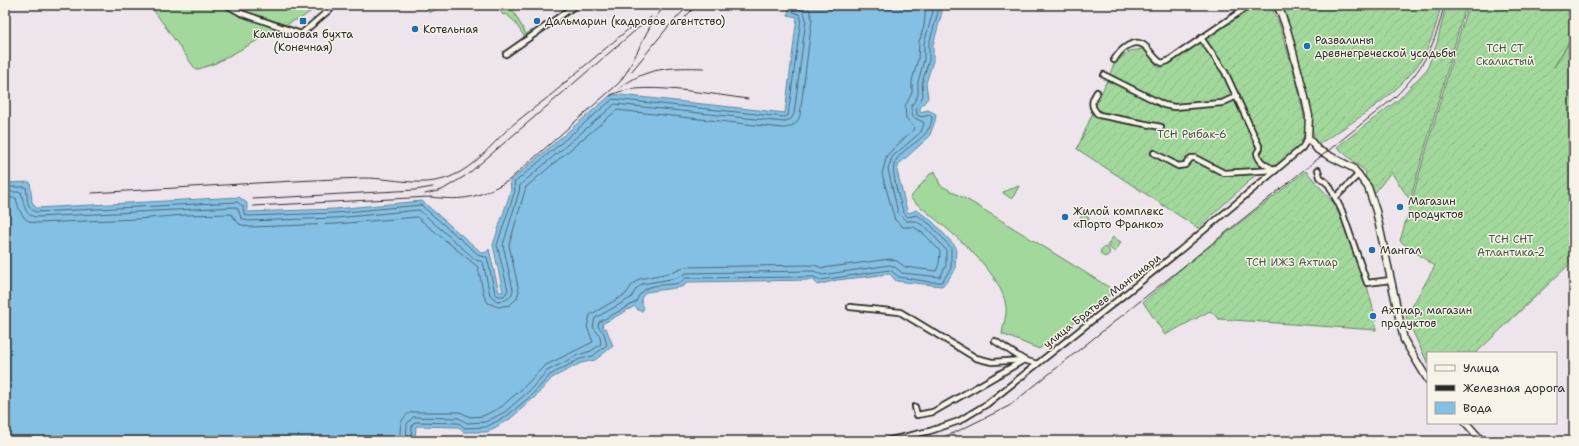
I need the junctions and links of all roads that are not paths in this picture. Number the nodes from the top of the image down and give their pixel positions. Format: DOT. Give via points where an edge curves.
graph roads {
  1 [pos="227,5"];
  2 [pos="335,5"];
  3 [pos="576,5"];
  4 [pos="1250,5"];
  5 [pos="1276,5"];
  6 [pos="1201,38"];
  7 [pos="506,54"];
  8 [pos="1114,60"];
  9 [pos="1104,75"];
  10 [pos="1097,92"];
  11 [pos="1237,96"];
  12 [pos="1161,127"];
  13 [pos="1308,138"];
  14 [pos="1154,153"];
  15 [pos="1276,170"];
  16 [pos="1318,170"];
  17 [pos="1359,174"];
  18 [pos="1335,198"];
  19 [pos="1391,280"];
  20 [pos="850,307"];
  21 [pos="995,341"];
  22 [pos="1024,360"];
  23 [pos="1037,364"];
  24 [pos="1427,378"];
  25 [pos="915,407"];
  26 [pos="1467,424"];
  27 [pos="886,441"];
  28 [pos="1482,441"];
  1 -- 2 [label="street" via="241,13 300,34"];
  3 -- 7 [label="street"];
  4 -- 6 [label="street"];
  5 -- 13 [label="main road" via="1288,33 1304,93 1309,116"];
  6 -- 8 [label="street" via="1162,63 1146,46 1139,43 1127,45"];
  6 -- 11 [label="street" via="1225,72"];
  9 -- 11 [label="street" via="1164,105 1174,107 1222,103"];
  10 -- 12 [label="street" via="1092,104 1099,115"];
  11 -- 15 [label="street" via="1260,148 1257,153 1258,159"];
  13 -- 15 [label="street, улица Братьев Манганари" via="1302,148"];
  13 -- 17 [label="main road" via="1318,150 1343,162"];
  14 -- 15 [label="street" via="1178,166 1185,165 1191,158 1195,158 1224,173"];
  15 -- 23 [label="street, улица Братьев Манганари"];
  16 -- 18 [label="street" via="1320,178 1329,185"];
  17 -- 18 [label="street"];
  17 -- 19 [label="main road" via="1368,187 1374,204"];
  18 -- 19 [label="street" via="1353,238 1367,283"];
  19 -- 24 [label="main road" via="1404,340"];
  20 -- 22 [label="street" via="900,312 976,358 992,362"];
  21 -- 22 [label="street"];
  22 -- 23 [label="street"];
  22 -- 25 [label="street" via="933,412 917,415"];
  23 -- 27 [label="street, улица Братьев Манганари" via="987,404 959,421"];
  26 -- 28 [label="main road"];
}
